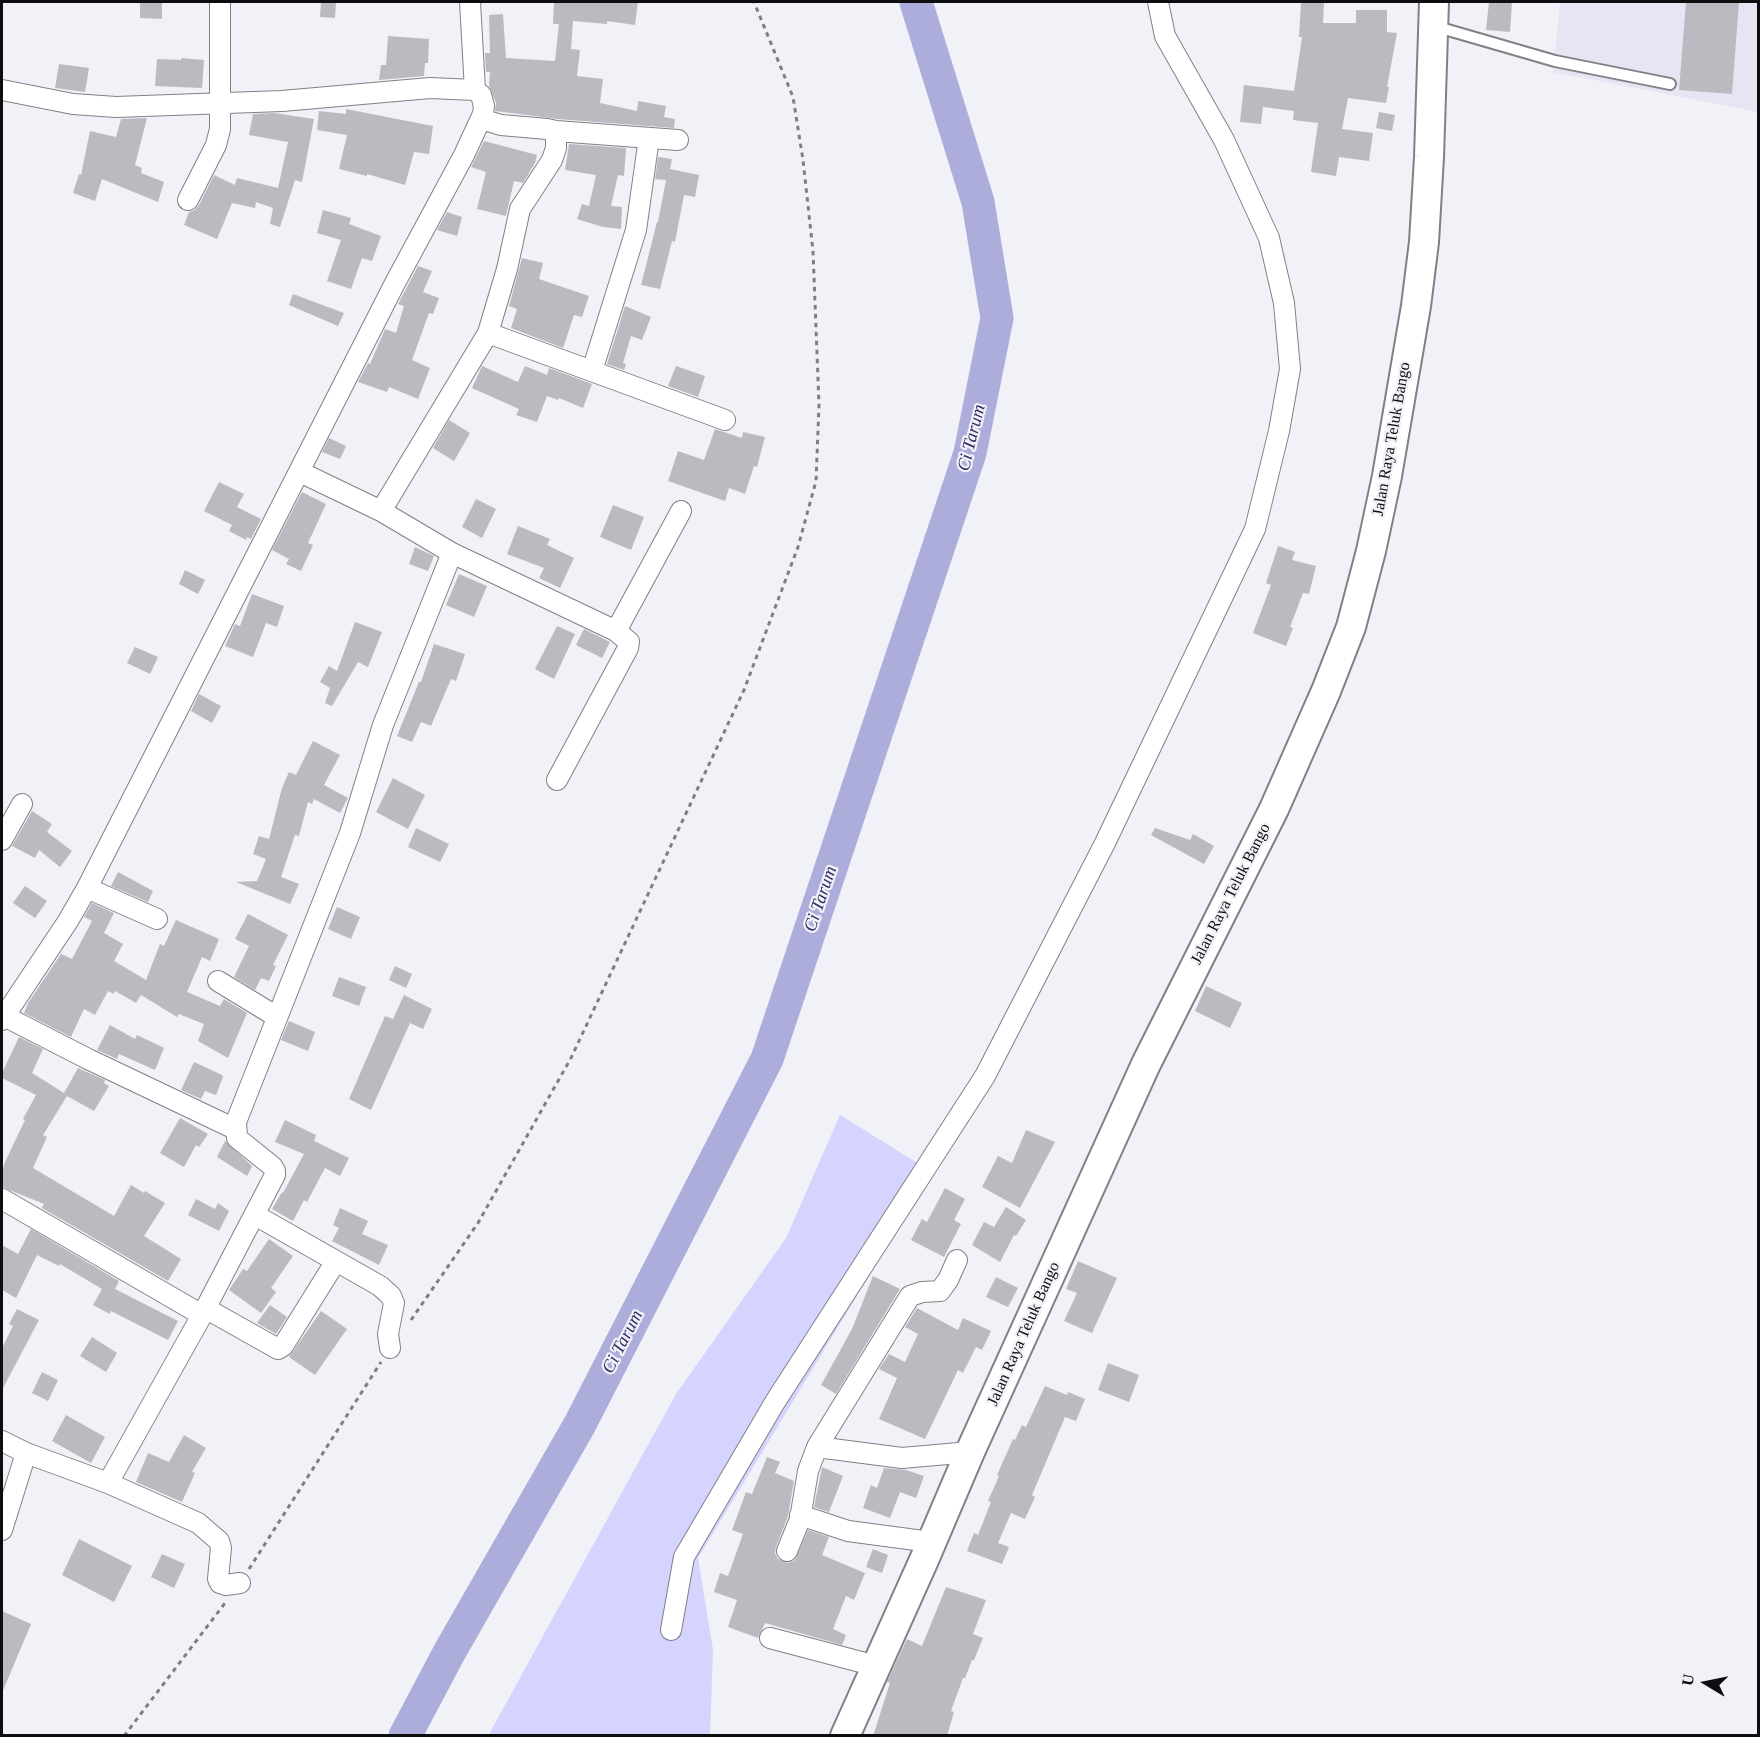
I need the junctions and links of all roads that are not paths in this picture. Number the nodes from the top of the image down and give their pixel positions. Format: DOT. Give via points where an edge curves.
graph roads {
  1 [pos="220,2"];
  2 [pos="470,2"];
  3 [pos="1158,2"];
  4 [pos="1434,14"];
  5 [pos="1670,84"];
  6 [pos="2,90"];
  7 [pos="475,90"];
  8 [pos="220,102"];
  9 [pos="481,119"];
  10 [pos="556,131"];
  11 [pos="649,138"];
  12 [pos="678,140"];
  13 [pos="188,200"];
  14 [pos="488,333"];
  15 [pos="592,371"];
  16 [pos="725,420"];
  17 [pos="300,472"];
  18 [pos="381,511"];
  19 [pos="681,511"];
  20 [pos="452,553"];
  21 [pos="616,631"];
  22 [pos="557,780"];
  23 [pos="22,804"];
  24 [pos="2,840"];
  25 [pos="87,888"];
  26 [pos="157,919"];
  27 [pos="218,981"];
  28 [pos="277,1017"];
  29 [pos="3,1018"];
  30 [pos="236,1129"];
  31 [pos="2,1199"];
  32 [pos="255,1215"];
  33 [pos="957,1260"];
  34 [pos="336,1261"];
  35 [pos="204,1311"];
  36 [pos="390,1348"];
  37 [pos="2,1441"];
  38 [pos="817,1447"];
  39 [pos="26,1452"];
  40 [pos="970,1452"];
  41 [pos="108,1483"];
  42 [pos="800,1515"];
  43 [pos="2,1530"];
  44 [pos="931,1542"];
  45 [pos="786,1551"];
  46 [pos="240,1582"];
  47 [pos="671,1630"];
  48 [pos="770,1638"];
  49 [pos="876,1666"];
  50 [pos="845,1736"];
  1 -- 8 [label="street"];
  2 -- 7 [label="street"];
  3 -- 47 [label="street" via="1165,36 1224,141 1269,237 1284,303 1290,369 1255,529 1105,843 985,1076 776,1402 684,1557"];
  4 -- 5 [label="lane" via="1554,61"];
  4 -- 40 [label="main road, Jalan Raya Teluk Bango" via="1425,231 1416,306 1387,476 1351,627 1274,809 1146,1064"];
  6 -- 8 [label="street" via="92,106"];
  7 -- 8 [label="street" via="430,88 282,101"];
  7 -- 9 [label="street" via="483,100"];
  8 -- 13 [label="street" via="218,138"];
  9 -- 10 [label="street"];
  9 -- 17 [label="street"];
  10 -- 11 [label="street"];
  10 -- 14 [label="street" via="552,160 520,209"];
  11 -- 12 [label="street"];
  11 -- 15 [label="street" via="636,230"];
  14 -- 15 [label="street"];
  14 -- 18 [label="street"];
  15 -- 16 [label="street"];
  17 -- 18 [label="street"];
  17 -- 25 [label="street"];
  18 -- 20 [label="street"];
  19 -- 21 [label="street"];
  20 -- 21 [label="street"];
  20 -- 28 [label="street" via="383,725 351,833"];
  21 -- 22 [label="street" via="627,639 628,648"];
  23 -- 24 [label="street"];
  25 -- 26 [label="street"];
  25 -- 29 [label="street"];
  27 -- 28 [label="street"];
  28 -- 30 [label="street"];
  29 -- 30 [label="street"];
  30 -- 32 [label="street" via="239,1140 275,1171"];
  31 -- 35 [label="street"];
  32 -- 34 [label="street"];
  32 -- 35 [label="street"];
  33 -- 38 [label="street" via="940,1291 910,1296"];
  34 -- 35 [label="street" via="283,1347 278,1349"];
  34 -- 36 [label="street" via="392,1296"];
  35 -- 41 [label="street"];
  37 -- 39 [label="street"];
  38 -- 40 [label="street" via="902,1458"];
  38 -- 42 [label="street"];
  39 -- 41 [label="street"];
  39 -- 43 [label="street"];
  40 -- 44 [label="main road, Jalan Raya Teluk Bango"];
  41 -- 46 [label="street" via="198,1523 219,1541 220,1583"];
  42 -- 44 [label="street" via="848,1531"];
  42 -- 45 [label="street"];
  44 -- 49 [label="main road, Jalan Raya Teluk Bango"];
  48 -- 49 [label="street"];
  49 -- 50 [label="main road, Jalan Raya Teluk Bango"];
}
